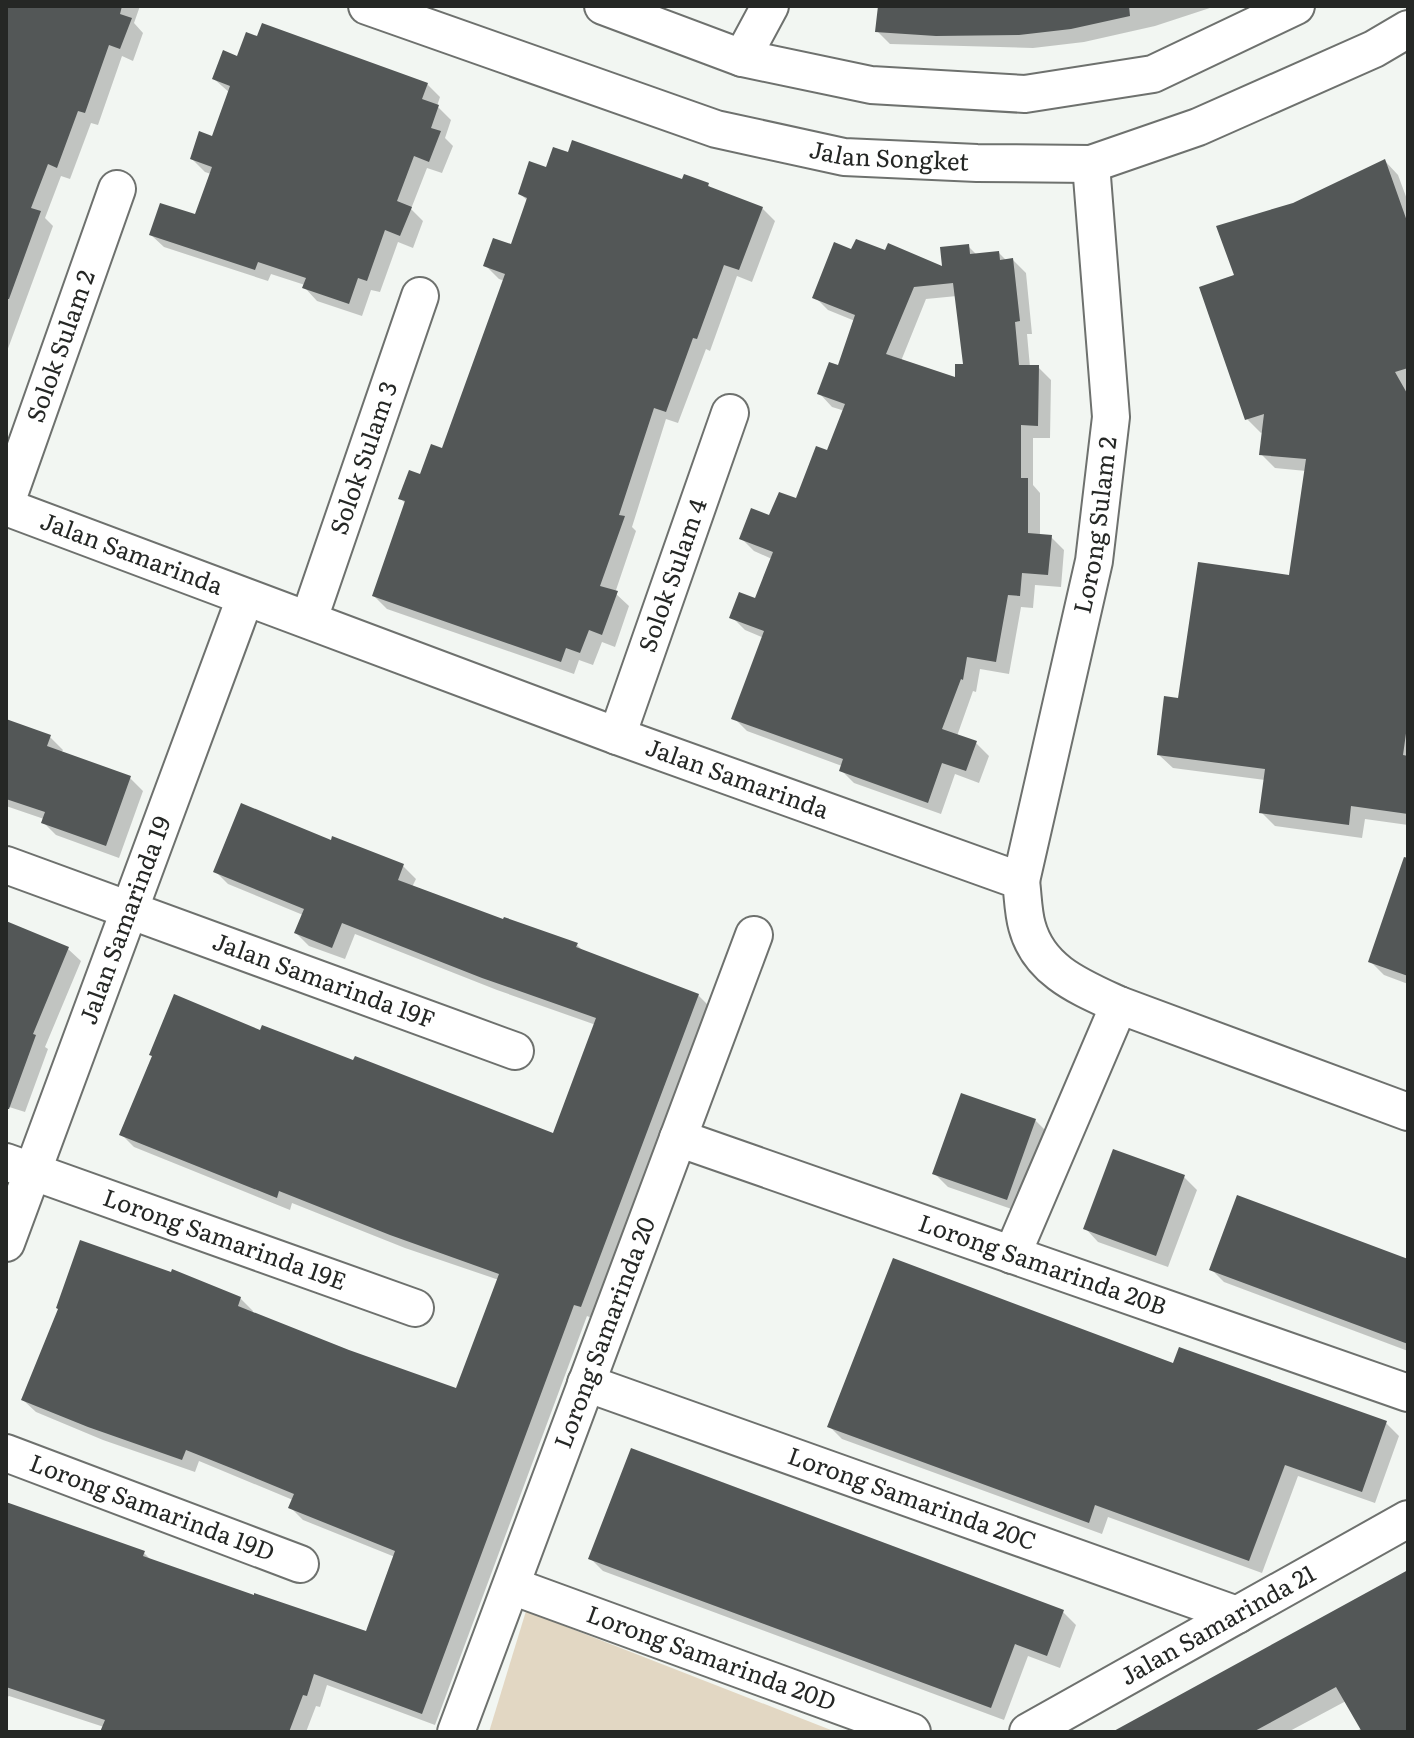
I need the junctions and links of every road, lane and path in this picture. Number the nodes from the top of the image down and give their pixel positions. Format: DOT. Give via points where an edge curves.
graph roads {
  1 [pos="367,6"];
  2 [pos="603,6"];
  3 [pos="770,6"];
  4 [pos="1296,6"];
  5 [pos="1408,29"];
  6 [pos="742,58"];
  7 [pos="1091,164"];
  8 [pos="117,189"];
  9 [pos="420,296"];
  10 [pos="730,413"];
  11 [pos="6,505"];
  12 [pos="245,598"];
  13 [pos="309,619"];
  14 [pos="617,736"];
  15 [pos="6,865"];
  16 [pos="1021,881"];
  17 [pos="131,910"];
  18 [pos="754,935"];
  19 [pos="1119,1005"];
  20 [pos="515,1051"];
  21 [pos="1408,1112"];
  22 [pos="678,1138"];
  23 [pos="20,1167"];
  24 [pos="6,1243"];
  25 [pos="1012,1255"];
  26 [pos="415,1308"];
  27 [pos="586,1383"];
  28 [pos="1408,1393"];
  29 [pos="6,1453"];
  30 [pos="1408,1519"];
  31 [pos="300,1564"];
  32 [pos="512,1586"];
  33 [pos="1237,1615"];
  34 [pos="456,1732"];
  35 [pos="912,1732"];
  36 [pos="1028,1732"];
  1 -- 7 [label="street, Jalan Songket" via="716,129 844,157"];
  2 -- 6 [label="street"];
  3 -- 6 [label="street"];
  4 -- 6 [label="street" via="1153,74 1025,94 871,85"];
  5 -- 7 [label="street, Jalan Songket" via="1198,127"];
  7 -- 16 [label="street, Lorong Sulam 2" via="1111,417 1094,561"];
  8 -- 11 [label="street, Solok Sulam 2"];
  9 -- 13 [label="street, Solok Sulam 3"];
  10 -- 14 [label="street, Solok Sulam 4"];
  11 -- 12 [label="street, Jalan Samarinda"];
  12 -- 13 [label="street, Jalan Samarinda"];
  12 -- 17 [label="street, Jalan Samarinda 19"];
  13 -- 14 [label="street, Jalan Samarinda"];
  14 -- 16 [label="street, Jalan Samarinda"];
  15 -- 17 [label="street, Jalan Samarinda 19F"];
  16 -- 19 [label="street" via="1027,926 1041,959 1077,986"];
  17 -- 20 [label="street, Jalan Samarinda 19F"];
  17 -- 23 [label="street, Jalan Samarinda 19"];
  18 -- 22 [label="street, Lorong Samarinda 20"];
  19 -- 21 [label="street"];
  19 -- 25 [label="street"];
  22 -- 25 [label="street, Lorong Samarinda 20B"];
  22 -- 27 [label="street, Lorong Samarinda 20"];
  23 -- 24 [label="street, Jalan Samarinda 19"];
  23 -- 26 [label="street, Lorong Samarinda 19E"];
  25 -- 28 [label="street, Lorong Samarinda 20B"];
  27 -- 32 [label="street, Lorong Samarinda 20"];
  27 -- 33 [label="street, Lorong Samarinda 20C"];
  29 -- 31 [label="street, Lorong Samarinda 19D"];
  30 -- 33 [label="street, Jalan Samarinda 21"];
  32 -- 34 [label="street, Lorong Samarinda 20"];
  32 -- 35 [label="street, Lorong Samarinda 20D"];
  33 -- 36 [label="street, Jalan Samarinda 21"];
}
